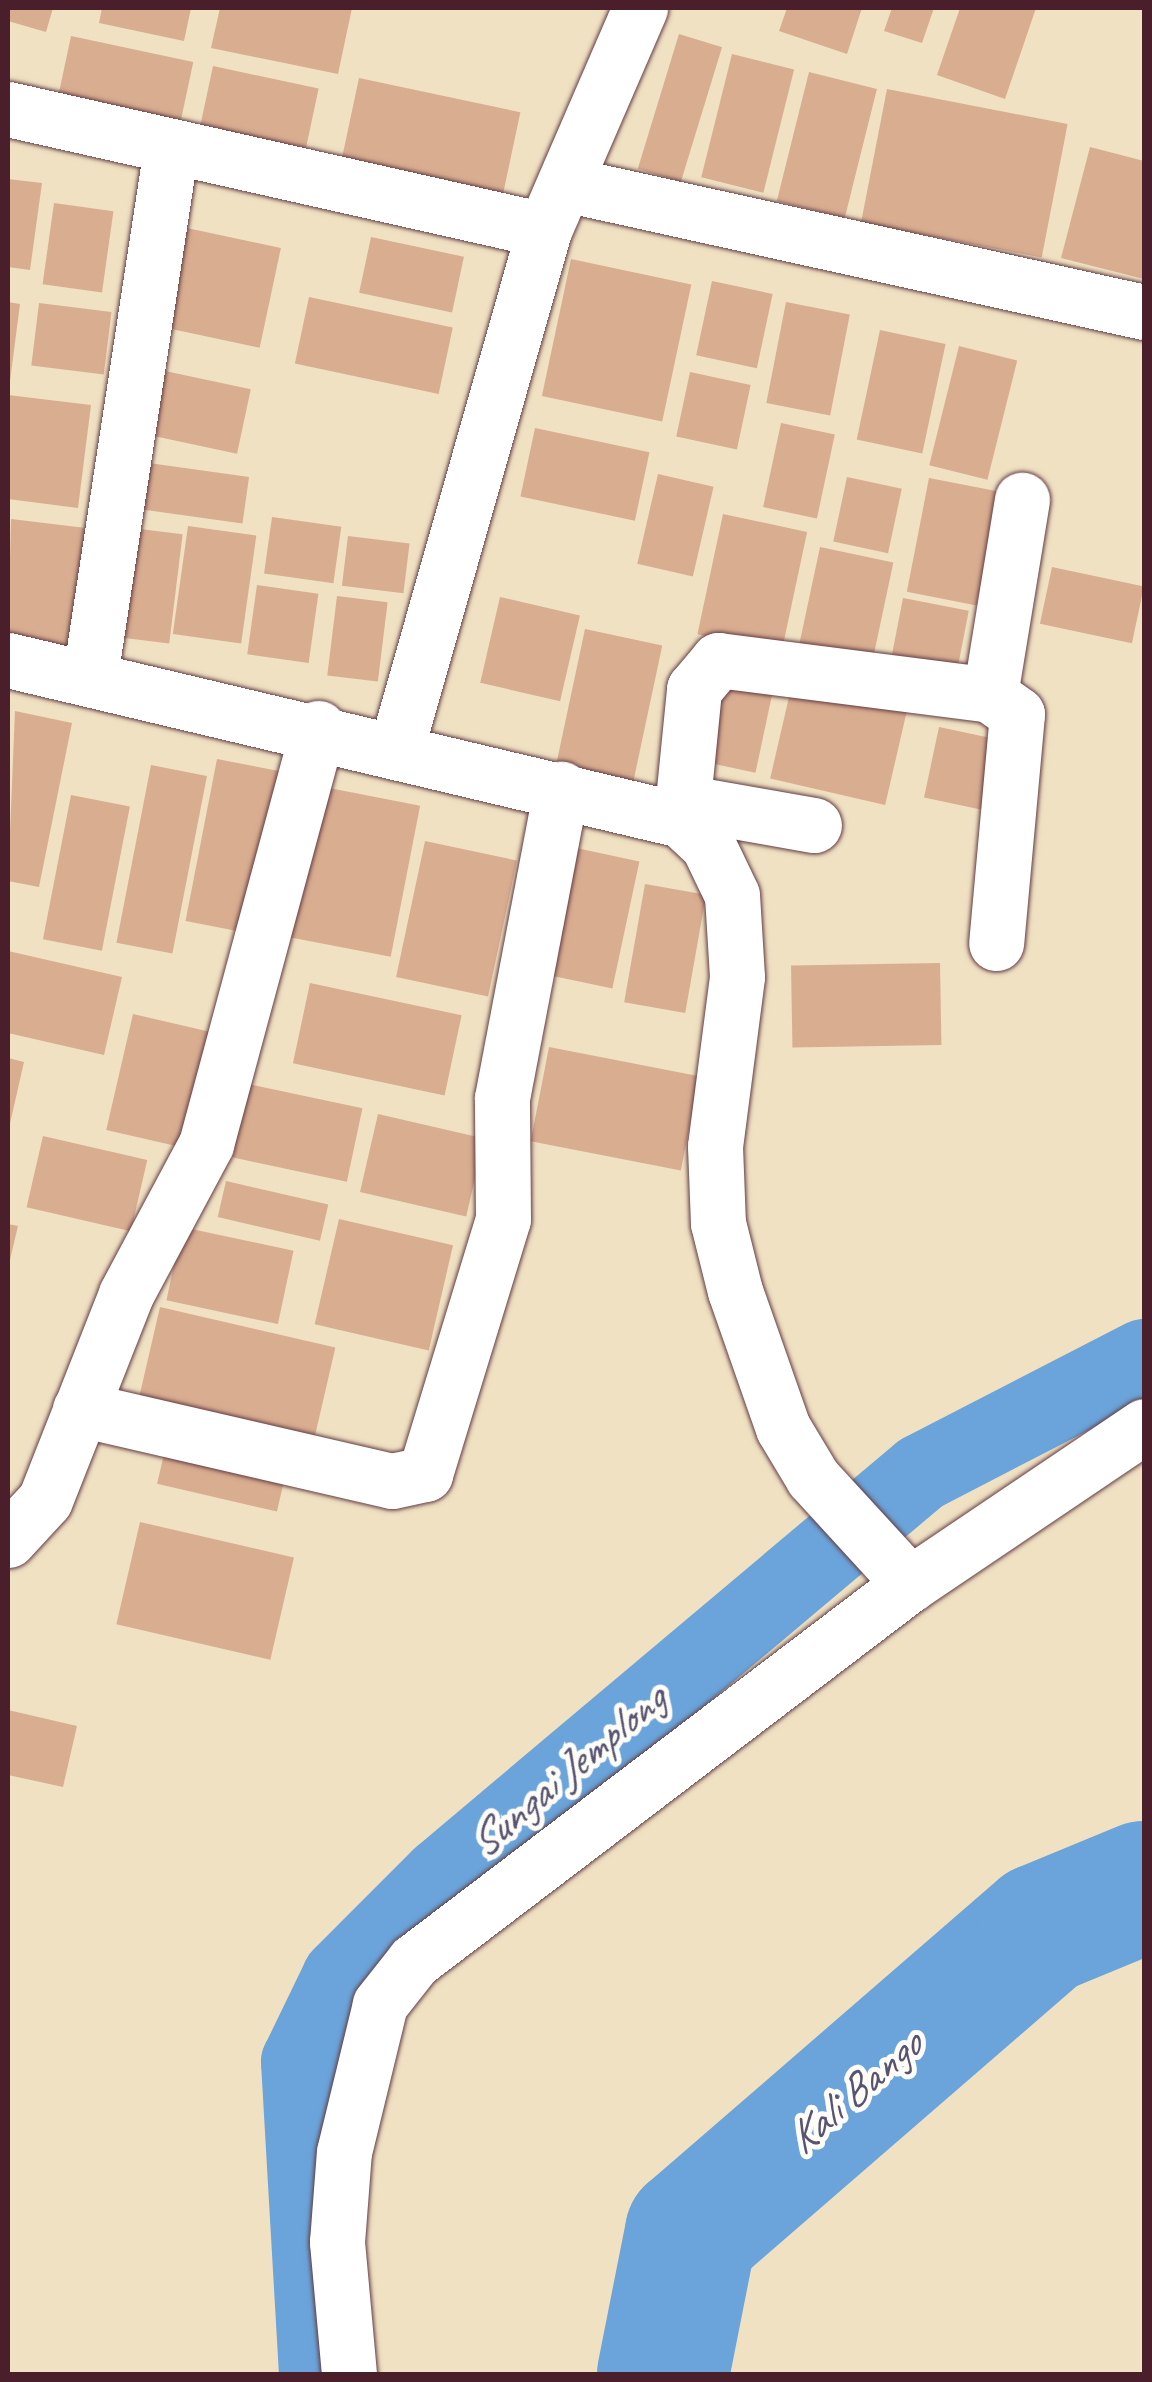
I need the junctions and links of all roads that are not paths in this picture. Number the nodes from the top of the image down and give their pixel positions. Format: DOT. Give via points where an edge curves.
graph roads {
  1 [pos="640,8"];
  2 [pos="8,109"];
  3 [pos="171,148"];
  4 [pos="554,206"];
  5 [pos="1144,312"];
  6 [pos="1022,500"];
  7 [pos="8,660"];
  8 [pos="90,676"];
  9 [pos="990,695"];
  10 [pos="318,728"];
  11 [pos="397,746"];
  12 [pos="561,789"];
  13 [pos="682,811"];
  14 [pos="814,824"];
  15 [pos="996,944"];
  16 [pos="80,1410"];
  17 [pos="1144,1426"];
  18 [pos="8,1540"];
  19 [pos="897,1572"];
  20 [pos="350,2374"];
  1 -- 4 [label="street"];
  2 -- 3 [label="street"];
  3 -- 4 [label="street"];
  3 -- 8 [label="street"];
  4 -- 5 [label="street"];
  4 -- 11 [label="street"];
  6 -- 9 [label="street"];
  7 -- 8 [label="street"];
  8 -- 10 [label="street"];
  9 -- 13 [label="street" via="718,660 694,689"];
  9 -- 15 [label="street" via="1017,714"];
  10 -- 11 [label="street"];
  10 -- 16 [label="street" via="206,1144 126,1294"];
  11 -- 12 [label="street"];
  12 -- 13 [label="street"];
  12 -- 16 [label="street" via="502,1098 503,1219 425,1474 392,1482"];
  13 -- 14 [label="street"];
  13 -- 19 [label="street" via="708,845 732,896 737,977 715,1146 718,1222 783,1428 813,1478"];
  16 -- 18 [label="street" via="45,1500"];
  17 -- 19 [label="street"];
  19 -- 20 [label="street" via="474,1909 380,2004 344,2152 337,2242"];
}
